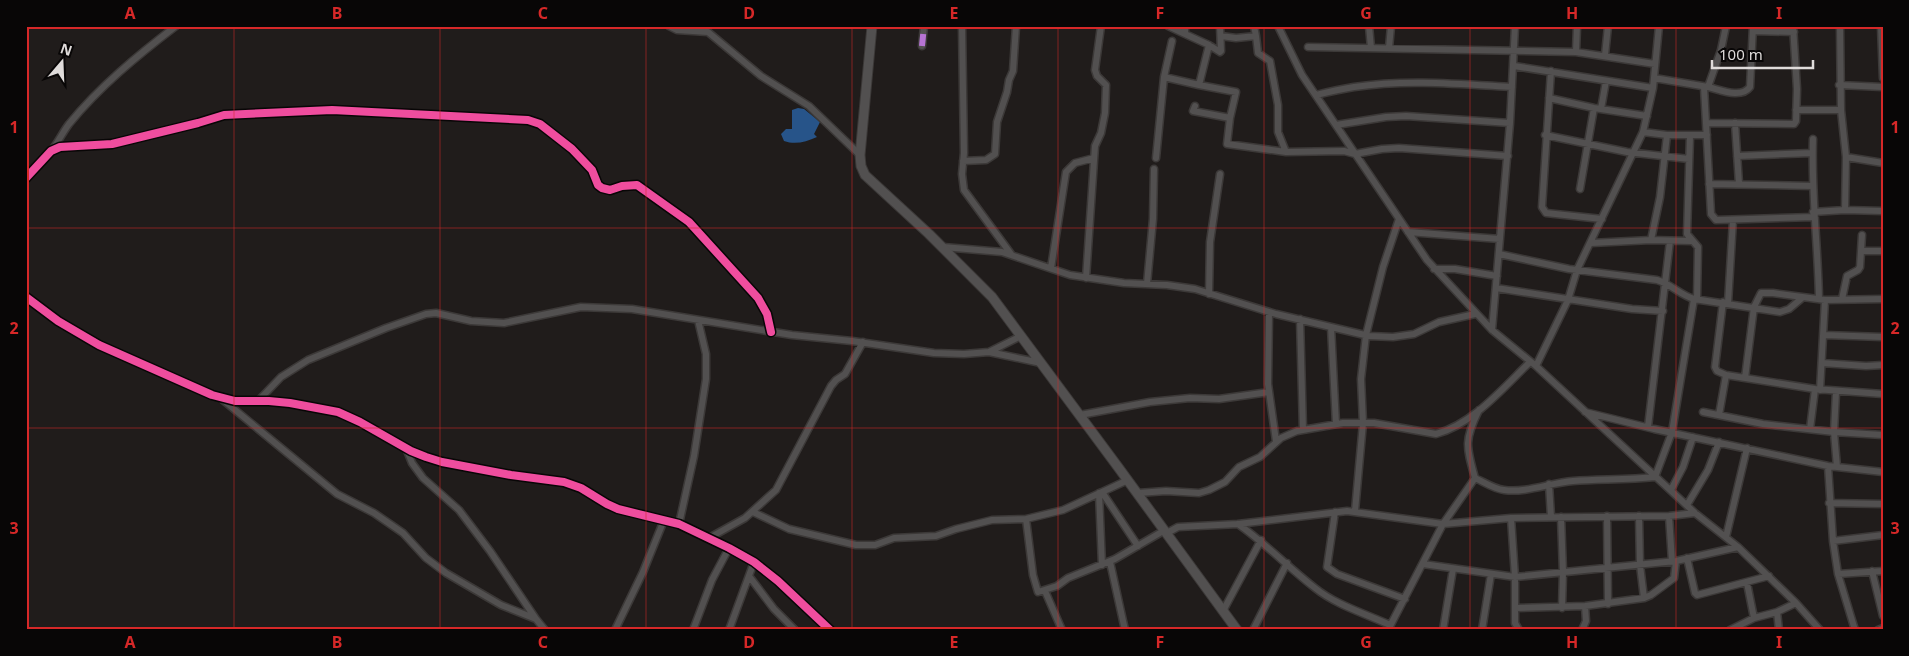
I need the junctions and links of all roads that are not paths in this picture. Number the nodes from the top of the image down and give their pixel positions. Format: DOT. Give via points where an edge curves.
graph roads {
  1 [pos="176,26"];
  2 [pos="669,26"];
  3 [pos="872,26"];
  4 [pos="924,26"];
  5 [pos="962,26"];
  6 [pos="1016,26"];
  7 [pos="1101,26"];
  8 [pos="1168,26"];
  9 [pos="1185,26"];
  10 [pos="1220,26"];
  11 [pos="1254,26"];
  12 [pos="1278,26"];
  13 [pos="1369,26"];
  14 [pos="1391,26"];
  15 [pos="1514,26"];
  16 [pos="1577,26"];
  17 [pos="1608,26"];
  18 [pos="1658,26"];
  19 [pos="1726,26"];
  20 [pos="1840,26"];
  21 [pos="1881,26"];
  22 [pos="1753,29"];
  23 [pos="1793,29"];
  24 [pos="1185,34"];
  25 [pos="1221,36"];
  26 [pos="1256,36"];
  27 [pos="1882,37"];
  28 [pos="1172,41"];
  29 [pos="1210,45"];
  30 [pos="922,46"];
  31 [pos="1308,47"];
  32 [pos="1371,48"];
  33 [pos="1389,48"];
  34 [pos="1514,51"];
  35 [pos="1576,52"];
  36 [pos="1605,56"];
  37 [pos="1655,64"];
  38 [pos="1514,66"];
  39 [pos="1551,72"];
  40 [pos="1164,77"];
  41 [pos="1654,78"];
  42 [pos="1883,78"];
  43 [pos="1606,81"];
  44 [pos="1198,85"];
  45 [pos="1840,85"];
  46 [pos="1512,87"];
  47 [pos="1706,87"];
  48 [pos="1883,87"];
  49 [pos="1653,88"];
  50 [pos="1316,95"];
  51 [pos="1549,98"];
  52 [pos="1195,106"];
  53 [pos="1598,108"];
  54 [pos="1796,110"];
  55 [pos="1841,110"];
  56 [pos="1647,116"];
  57 [pos="1230,118"];
  58 [pos="1510,123"];
  59 [pos="1706,123"];
  60 [pos="1735,123"];
  61 [pos="1336,125"];
  62 [pos="1643,132"];
  63 [pos="1545,135"];
  64 [pos="1667,135"];
  65 [pos="1707,135"];
  66 [pos="1690,136"];
  67 [pos="1813,138"];
  68 [pos="1589,143"];
  69 [pos="51,152"];
  70 [pos="1286,152"];
  71 [pos="1634,153"];
  72 [pos="1812,153"];
  73 [pos="1355,154"];
  74 [pos="860,155"];
  75 [pos="1508,156"];
  76 [pos="1737,156"];
  77 [pos="1666,157"];
  78 [pos="1846,157"];
  79 [pos="1094,158"];
  80 [pos="1156,158"];
  81 [pos="1689,159"];
  82 [pos="963,161"];
  83 [pos="1883,164"];
  84 [pos="1154,169"];
  85 [pos="1220,174"];
  86 [pos="26,178"];
  87 [pos="1710,184"];
  88 [pos="1739,184"];
  89 [pos="1813,186"];
  90 [pos="1580,189"];
  91 [pos="1845,210"];
  92 [pos="1883,211"];
  93 [pos="1813,215"];
  94 [pos="1399,219"];
  95 [pos="1602,219"];
  96 [pos="1733,220"];
  97 [pos="1408,232"];
  98 [pos="1862,235"];
  99 [pos="1500,239"];
  100 [pos="1651,240"];
  101 [pos="1691,240"];
  102 [pos="1670,241"];
  103 [pos="1591,242"];
  104 [pos="943,247"];
  105 [pos="1861,251"];
  106 [pos="1883,252"];
  107 [pos="1011,254"];
  108 [pos="1499,254"];
  109 [pos="1051,268"];
  110 [pos="1434,269"];
  111 [pos="1577,270"];
  112 [pos="1497,276"];
  113 [pos="1086,278"];
  114 [pos="1664,282"];
  115 [pos="1147,284"];
  116 [pos="1496,288"];
  117 [pos="1209,294"];
  118 [pos="26,297"];
  119 [pos="1802,298"];
  120 [pos="1695,299"];
  121 [pos="1842,299"];
  122 [pos="1883,299"];
  123 [pos="1568,300"];
  124 [pos="1822,300"];
  125 [pos="1725,303"];
  126 [pos="1754,307"];
  127 [pos="1663,311"];
  128 [pos="1269,312"];
  129 [pos="1475,314"];
  130 [pos="698,320"];
  131 [pos="1300,320"];
  132 [pos="1332,327"];
  133 [pos="1492,330"];
  134 [pos="771,332"];
  135 [pos="1366,335"];
  136 [pos="1824,335"];
  137 [pos="1021,336"];
  138 [pos="1883,337"];
  139 [pos="863,342"];
  140 [pos="989,352"];
  141 [pos="1041,363"];
  142 [pos="1822,363"];
  143 [pos="1533,364"];
  144 [pos="1883,365"];
  145 [pos="1726,375"];
  146 [pos="1745,378"];
  147 [pos="1818,390"];
  148 [pos="1269,392"];
  149 [pos="1836,392"];
  150 [pos="1883,394"];
  151 [pos="221,398"];
  152 [pos="258,401"];
  153 [pos="1480,409"];
  154 [pos="1583,411"];
  155 [pos="1703,412"];
  156 [pos="1080,415"];
  157 [pos="1719,415"];
  158 [pos="1363,423"];
  159 [pos="1336,424"];
  160 [pos="1648,427"];
  161 [pos="1810,429"];
  162 [pos="1303,430"];
  163 [pos="1672,432"];
  164 [pos="1834,432"];
  165 [pos="1883,434"];
  166 [pos="1693,437"];
  167 [pos="1276,441"];
  168 [pos="1720,442"];
  169 [pos="406,448"];
  170 [pos="1747,448"];
  171 [pos="1828,466"];
  172 [pos="1837,467"];
  173 [pos="1883,472"];
  174 [pos="1654,477"];
  175 [pos="1475,478"];
  176 [pos="1128,480"];
  177 [pos="1549,484"];
  178 [pos="1671,490"];
  179 [pos="1100,492"];
  180 [pos="1138,493"];
  181 [pos="1829,503"];
  182 [pos="1883,504"];
  183 [pos="1687,505"];
  184 [pos="1355,511"];
  185 [pos="753,512"];
  186 [pos="1335,512"];
  187 [pos="1695,513"];
  188 [pos="1607,516"];
  189 [pos="1639,516"];
  190 [pos="1669,516"];
  191 [pos="1551,517"];
  192 [pos="1561,517"];
  193 [pos="1511,518"];
  194 [pos="1026,519"];
  195 [pos="664,520"];
  196 [pos="679,524"];
  197 [pos="1238,524"];
  198 [pos="1443,524"];
  199 [pos="1166,532"];
  200 [pos="1883,535"];
  201 [pos="1726,537"];
  202 [pos="709,538"];
  203 [pos="1261,540"];
  204 [pos="1833,541"];
  205 [pos="1138,546"];
  206 [pos="1738,547"];
  207 [pos="729,548"];
  208 [pos="1687,558"];
  209 [pos="1674,561"];
  210 [pos="754,562"];
  211 [pos="1110,562"];
  212 [pos="1287,563"];
  213 [pos="1423,564"];
  214 [pos="1640,564"];
  215 [pos="1102,565"];
  216 [pos="1607,568"];
  217 [pos="1453,569"];
  218 [pos="1872,571"];
  219 [pos="1883,571"];
  220 [pos="1563,572"];
  221 [pos="1491,574"];
  222 [pos="1838,574"];
  223 [pos="749,576"];
  224 [pos="1769,576"];
  225 [pos="1515,577"];
  226 [pos="1747,583"];
  227 [pos="1045,591"];
  228 [pos="1644,598"];
  229 [pos="1405,599"];
  230 [pos="1796,603"];
  231 [pos="1608,604"];
  232 [pos="1585,606"];
  233 [pos="1514,608"];
  234 [pos="1562,608"];
  235 [pos="1223,611"];
  236 [pos="1777,612"];
  237 [pos="1883,616"];
  238 [pos="1754,618"];
  239 [pos="536,619"];
  240 [pos="1389,627"];
  241 [pos="1883,628"];
  242 [pos="545,630"];
  243 [pos="615,630"];
  244 [pos="693,630"];
  245 [pos="729,630"];
  246 [pos="795,630"];
  247 [pos="830,630"];
  248 [pos="1062,630"];
  249 [pos="1125,630"];
  250 [pos="1237,630"];
  251 [pos="1253,630"];
  252 [pos="1443,630"];
  253 [pos="1482,630"];
  254 [pos="1519,630"];
  255 [pos="1582,630"];
  256 [pos="1730,630"];
  257 [pos="1779,630"];
  258 [pos="1820,630"];
  259 [pos="1855,630"];
  260 [pos="1878,630"];
  1 -- 69 [label="street" via="126,67 82,110"];
  2 -- 74 [label="street" via="677,30 708,32 761,76 809,106"];
  3 -- 74 [label="street"];
  4 -- 30 [label="street"];
  5 -- 82 [label="street"];
  6 -- 82 [label="street" via="1013,71 997,122 995,154 986,160"];
  7 -- 79 [label="street" via="1095,70 1106,86 1105,113"];
  8 -- 24 [label="street"];
  9 -- 24 [label="street"];
  10 -- 25 [label="street"];
  11 -- 26 [label="street"];
  12 -- 50 [label="street"];
  13 -- 32 [label="street"];
  14 -- 33 [label="street"];
  15 -- 34 [label="street"];
  16 -- 35 [label="street"];
  17 -- 36 [label="street"];
  18 -- 37 [label="street"];
  19 -- 47 [label="street" via="1721,50"];
  20 -- 45 [label="street"];
  21 -- 27 [label="street"];
  22 -- 23 [label="street"];
  22 -- 47 [label="street" via="1748,90 1740,94"];
  23 -- 54 [label="street"];
  24 -- 29 [label="street"];
  25 -- 26 [label="street"];
  25 -- 29 [label="street" via="1221,51 1217,52"];
  26 -- 70 [label="street" via="1258,54 1270,61 1278,105 1278,132"];
  27 -- 42 [label="street"];
  28 -- 40 [label="street"];
  29 -- 44 [label="street"];
  31 -- 32 [label="street"];
  32 -- 33 [label="street"];
  33 -- 34 [label="street"];
  34 -- 35 [label="street"];
  34 -- 38 [label="street"];
  35 -- 36 [label="street"];
  36 -- 37 [label="street"];
  37 -- 41 [label="street"];
  38 -- 39 [label="street"];
  38 -- 46 [label="street"];
  39 -- 43 [label="street"];
  39 -- 51 [label="street"];
  40 -- 44 [label="street"];
  40 -- 80 [label="street"];
  41 -- 47 [label="street"];
  41 -- 49 [label="street"];
  43 -- 49 [label="street"];
  43 -- 53 [label="street"];
  44 -- 57 [label="street" via="1236,92"];
  45 -- 48 [label="street"];
  45 -- 55 [label="street"];
  46 -- 50 [label="street" via="1387,84"];
  46 -- 58 [label="street"];
  47 -- 59 [label="street"];
  49 -- 56 [label="street"];
  50 -- 61 [label="street"];
  51 -- 53 [label="street"];
  51 -- 63 [label="street"];
  52 -- 57 [label="street" via="1193,111"];
  53 -- 56 [label="street"];
  53 -- 68 [label="street"];
  54 -- 55 [label="street"];
  54 -- 60 [label="street" via="1796,121 1790,126"];
  55 -- 78 [label="street"];
  56 -- 62 [label="street"];
  57 -- 70 [label="street" via="1227,144"];
  58 -- 61 [label="street" via="1406,116"];
  58 -- 75 [label="street"];
  59 -- 60 [label="street"];
  59 -- 65 [label="street"];
  60 -- 76 [label="street"];
  61 -- 73 [label="street"];
  62 -- 64 [label="street"];
  62 -- 71 [label="street"];
  63 -- 68 [label="street"];
  63 -- 95 [label="street" via="1544,211"];
  64 -- 66 [label="street"];
  64 -- 77 [label="street"];
  65 -- 66 [label="street"];
  65 -- 87 [label="street"];
  66 -- 81 [label="street"];
  67 -- 72 [label="street"];
  68 -- 71 [label="street"];
  68 -- 90 [label="street"];
  69 -- 86 [label="street"];
  69 -- 134 [label="street" via="67,146 120,142 240,113 332,110 528,120 540,124 572,149 592,170 602,188 610,190 637,185 689,222 758,298 767,314"];
  70 -- 73 [label="street" via="1344,151"];
  71 -- 77 [label="street"];
  71 -- 95 [label="street"];
  72 -- 76 [label="street"];
  72 -- 89 [label="street"];
  73 -- 75 [label="street" via="1400,148"];
  73 -- 94 [label="street"];
  74 -- 104 [label="street" via="865,175"];
  75 -- 99 [label="street"];
  76 -- 88 [label="street"];
  77 -- 81 [label="street"];
  77 -- 100 [label="street"];
  78 -- 83 [label="street"];
  78 -- 91 [label="street"];
  79 -- 109 [label="street" via="1075,163 1066,172"];
  79 -- 113 [label="street"];
  81 -- 101 [label="street" via="1687,234"];
  82 -- 107 [label="street" via="964,190"];
  84 -- 115 [label="street"];
  85 -- 117 [label="street" via="1210,242"];
  87 -- 88 [label="street"];
  87 -- 96 [label="street" via="1713,218"];
  88 -- 89 [label="street"];
  89 -- 93 [label="street"];
  91 -- 92 [label="street"];
  91 -- 93 [label="street"];
  93 -- 96 [label="street"];
  93 -- 124 [label="street"];
  94 -- 97 [label="street"];
  94 -- 135 [label="street" via="1383,266"];
  95 -- 103 [label="street"];
  96 -- 125 [label="street"];
  97 -- 99 [label="street"];
  97 -- 110 [label="street"];
  98 -- 105 [label="street"];
  99 -- 108 [label="street"];
  100 -- 102 [label="street"];
  100 -- 103 [label="street"];
  101 -- 102 [label="street"];
  101 -- 120 [label="street" via="1698,248"];
  102 -- 114 [label="street"];
  103 -- 111 [label="street"];
  104 -- 107 [label="street"];
  104 -- 137 [label="street" via="986,290"];
  105 -- 106 [label="street"];
  105 -- 121 [label="street" via="1860,267 1847,276"];
  107 -- 109 [label="street"];
  108 -- 111 [label="street"];
  108 -- 112 [label="street"];
  109 -- 113 [label="street"];
  110 -- 112 [label="street"];
  110 -- 129 [label="street"];
  111 -- 114 [label="street"];
  111 -- 123 [label="street"];
  112 -- 116 [label="street"];
  113 -- 115 [label="street"];
  114 -- 120 [label="street"];
  114 -- 127 [label="street"];
  115 -- 117 [label="street" via="1188,288"];
  116 -- 123 [label="street"];
  116 -- 133 [label="street"];
  117 -- 128 [label="street"];
  118 -- 151 [label="street" via="99,346"];
  119 -- 124 [label="street"];
  119 -- 126 [label="street" via="1780,312"];
  119 -- 126 [label="street" via="1765,292 1759,295"];
  120 -- 125 [label="street"];
  120 -- 163 [label="street"];
  121 -- 122 [label="street"];
  121 -- 124 [label="street"];
  123 -- 127 [label="street"];
  123 -- 143 [label="street"];
  124 -- 136 [label="street"];
  125 -- 126 [label="street"];
  125 -- 145 [label="street" via="1715,367"];
  126 -- 146 [label="street"];
  127 -- 160 [label="street"];
  128 -- 131 [label="street"];
  128 -- 148 [label="street"];
  129 -- 133 [label="street"];
  129 -- 135 [label="street" via="1439,322 1414,334 1393,337"];
  130 -- 134 [label="street"];
  130 -- 152 [label="street" via="632,309 595,307 566,309 504,323 426,314 302,364 281,376"];
  130 -- 196 [label="street" via="706,354 706,379"];
  131 -- 132 [label="street"];
  131 -- 162 [label="street"];
  132 -- 135 [label="street"];
  132 -- 159 [label="street"];
  133 -- 143 [label="street"];
  134 -- 139 [label="street"];
  135 -- 158 [label="street" via="1361,379"];
  136 -- 138 [label="street"];
  136 -- 142 [label="street"];
  137 -- 140 [label="street"];
  137 -- 141 [label="street"];
  139 -- 140 [label="street" via="934,352"];
  139 -- 185 [label="street" via="846,374 831,386 776,490"];
  140 -- 141 [label="street"];
  141 -- 156 [label="street"];
  142 -- 144 [label="street"];
  142 -- 147 [label="street"];
  143 -- 153 [label="street"];
  143 -- 154 [label="street"];
  145 -- 146 [label="street"];
  145 -- 157 [label="street"];
  146 -- 147 [label="street"];
  147 -- 149 [label="street"];
  147 -- 161 [label="street"];
  148 -- 156 [label="street" via="1219,399 1150,402"];
  148 -- 167 [label="street"];
  149 -- 150 [label="street"];
  149 -- 164 [label="street"];
  151 -- 152 [label="street"];
  151 -- 239 [label="street" via="337,494 403,533 426,558 446,573 501,605"];
  152 -- 169 [label="street" via="338,412"];
  153 -- 158 [label="street" via="1456,426 1436,434"];
  153 -- 175 [label="street" via="1467,440"];
  154 -- 160 [label="street"];
  154 -- 174 [label="street"];
  155 -- 157 [label="street"];
  156 -- 176 [label="street"];
  157 -- 161 [label="street"];
  158 -- 159 [label="street"];
  158 -- 184 [label="street"];
  159 -- 162 [label="street"];
  160 -- 163 [label="street"];
  161 -- 164 [label="street"];
  162 -- 167 [label="street"];
  163 -- 166 [label="street"];
  163 -- 174 [label="street"];
  164 -- 165 [label="street"];
  164 -- 172 [label="street"];
  166 -- 168 [label="street"];
  166 -- 178 [label="street"];
  167 -- 180 [label="street" via="1260,458 1239,467 1225,482 1209,490 1199,493"];
  168 -- 170 [label="street"];
  168 -- 183 [label="street"];
  169 -- 195 [label="street" via="442,462 564,482 618,509"];
  169 -- 239 [label="street" via="423,478 464,516"];
  170 -- 171 [label="street"];
  170 -- 201 [label="street"];
  171 -- 172 [label="street"];
  171 -- 181 [label="street"];
  172 -- 173 [label="street"];
  174 -- 177 [label="street"];
  174 -- 178 [label="street"];
  175 -- 177 [label="street" via="1501,490 1516,491"];
  175 -- 198 [label="street"];
  176 -- 179 [label="street"];
  176 -- 180 [label="street"];
  177 -- 191 [label="street"];
  178 -- 183 [label="street"];
  179 -- 194 [label="street" via="1064,510"];
  179 -- 205 [label="street"];
  179 -- 215 [label="street"];
  180 -- 199 [label="street"];
  181 -- 182 [label="street"];
  181 -- 204 [label="street"];
  183 -- 187 [label="street"];
  184 -- 186 [label="street"];
  184 -- 198 [label="street"];
  185 -- 194 [label="street" via="789,529 866,546 900,537 936,536 992,520"];
  185 -- 202 [label="street"];
  186 -- 197 [label="street"];
  186 -- 229 [label="street" via="1327,567 1337,574"];
  187 -- 190 [label="street"];
  187 -- 201 [label="street"];
  188 -- 189 [label="street"];
  188 -- 192 [label="street"];
  188 -- 216 [label="street"];
  189 -- 190 [label="street"];
  189 -- 214 [label="street"];
  190 -- 209 [label="street"];
  191 -- 192 [label="street"];
  191 -- 193 [label="street"];
  192 -- 220 [label="street"];
  193 -- 198 [label="street"];
  193 -- 225 [label="street"];
  194 -- 227 [label="street" via="1033,576 1038,592"];
  195 -- 196 [label="street"];
  195 -- 243 [label="street"];
  196 -- 202 [label="street"];
  197 -- 199 [label="street" via="1178,527"];
  197 -- 203 [label="street"];
  198 -- 213 [label="street"];
  199 -- 205 [label="street"];
  199 -- 235 [label="street"];
  200 -- 204 [label="street"];
  201 -- 206 [label="street"];
  202 -- 207 [label="street"];
  203 -- 212 [label="street"];
  203 -- 235 [label="street"];
  204 -- 222 [label="street"];
  205 -- 211 [label="street"];
  206 -- 208 [label="street"];
  206 -- 224 [label="street"];
  207 -- 210 [label="street"];
  207 -- 244 [label="street" via="712,580"];
  208 -- 209 [label="street"];
  208 -- 226 [label="street" via="1697,595"];
  209 -- 214 [label="street"];
  209 -- 228 [label="street" via="1674,578"];
  210 -- 223 [label="street"];
  210 -- 247 [label="street"];
  211 -- 215 [label="street"];
  211 -- 249 [label="street"];
  212 -- 240 [label="street" via="1327,596"];
  212 -- 251 [label="street"];
  213 -- 217 [label="street"];
  213 -- 229 [label="street"];
  214 -- 216 [label="street"];
  214 -- 228 [label="street"];
  215 -- 227 [label="street"];
  216 -- 220 [label="street"];
  216 -- 231 [label="street"];
  217 -- 221 [label="street"];
  217 -- 252 [label="street"];
  218 -- 219 [label="street"];
  218 -- 222 [label="street"];
  218 -- 237 [label="street"];
  220 -- 225 [label="street"];
  220 -- 234 [label="street"];
  221 -- 225 [label="street"];
  221 -- 253 [label="street"];
  222 -- 259 [label="street"];
  223 -- 245 [label="street"];
  223 -- 246 [label="street"];
  224 -- 226 [label="street"];
  224 -- 230 [label="street"];
  225 -- 233 [label="street"];
  226 -- 238 [label="street"];
  227 -- 248 [label="street"];
  228 -- 231 [label="street"];
  229 -- 240 [label="street"];
  230 -- 236 [label="street"];
  230 -- 258 [label="street"];
  231 -- 232 [label="street"];
  232 -- 234 [label="street"];
  232 -- 255 [label="street" via="1586,621"];
  233 -- 234 [label="street"];
  233 -- 254 [label="street"];
  235 -- 250 [label="street"];
  236 -- 238 [label="street"];
  236 -- 257 [label="street"];
  238 -- 256 [label="street"];
  239 -- 242 [label="street"];
  241 -- 260 [label="street"];
}
